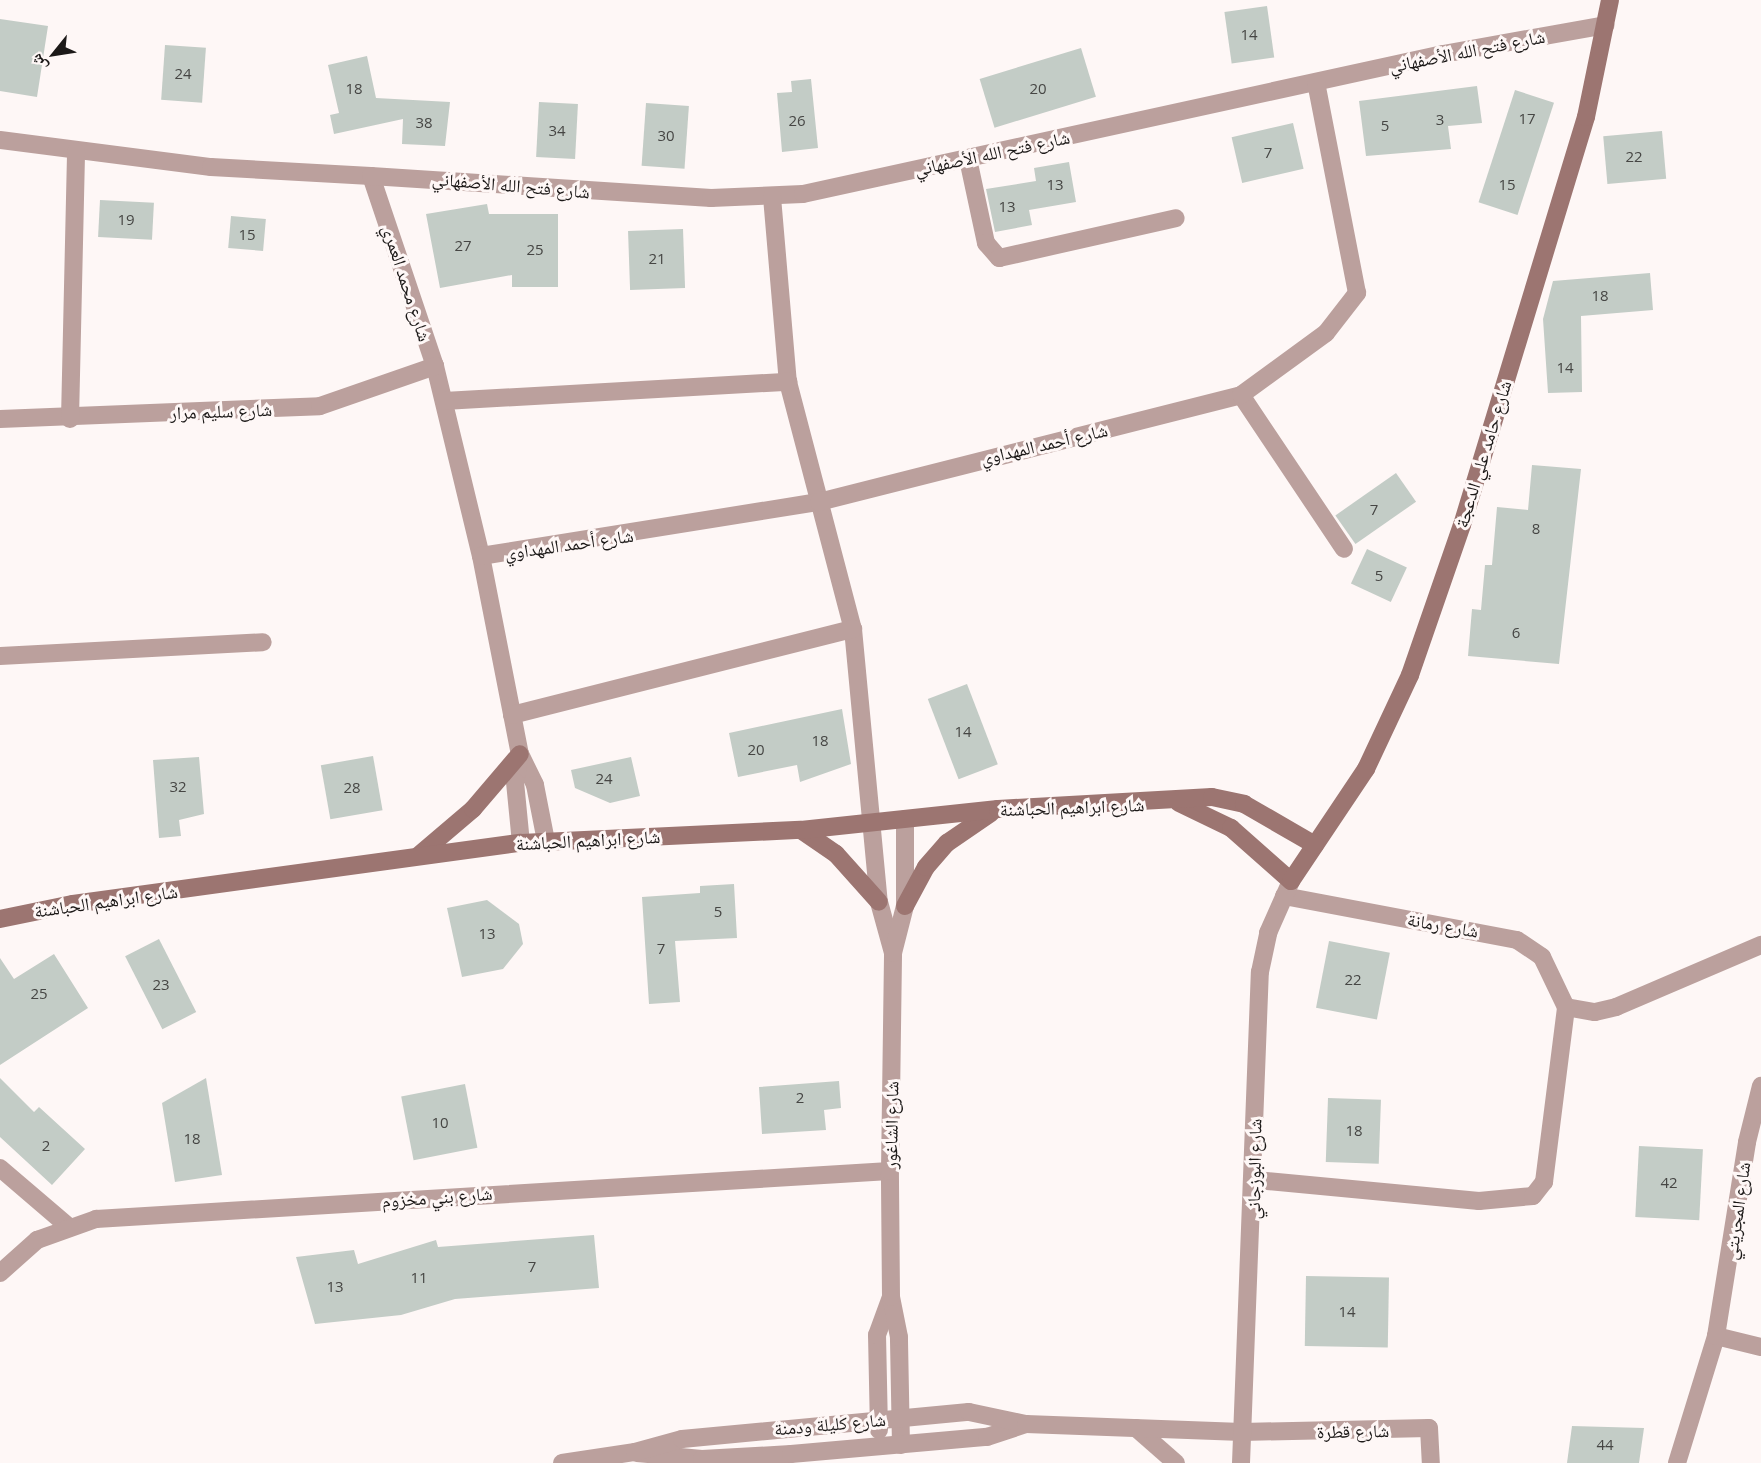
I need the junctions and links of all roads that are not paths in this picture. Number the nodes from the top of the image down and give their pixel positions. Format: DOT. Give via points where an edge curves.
graph roads {
  1 [pos="1610,0"];
  2 [pos="1605,25"];
  3 [pos="1316,83"];
  4 [pos="0,140"];
  5 [pos="76,152"];
  6 [pos="968,159"];
  7 [pos="371,176"];
  8 [pos="772,197"];
  9 [pos="1176,218"];
  10 [pos="435,366"];
  11 [pos="788,382"];
  12 [pos="1241,395"];
  13 [pos="444,401"];
  14 [pos="0,419"];
  15 [pos="70,419"];
  16 [pos="819,502"];
  17 [pos="1344,549"];
  18 [pos="481,556"];
  19 [pos="853,629"];
  20 [pos="263,642"];
  21 [pos="0,656"];
  22 [pos="512,715"];
  23 [pos="520,754"];
  24 [pos="1179,802"];
  25 [pos="998,809"];
  26 [pos="905,819"];
  27 [pos="874,822"];
  28 [pos="801,830"];
  29 [pos="546,841"];
  30 [pos="521,843"];
  31 [pos="1315,845"];
  32 [pos="418,856"];
  33 [pos="1287,888"];
  34 [pos="879,902"];
  35 [pos="905,906"];
  36 [pos="0,919"];
  37 [pos="1761,945"];
  38 [pos="893,953"];
  39 [pos="1566,1007"];
  40 [pos="1761,1086"];
  41 [pos="0,1168"];
  42 [pos="890,1171"];
  43 [pos="1256,1180"];
  44 [pos="68,1226"];
  45 [pos="0,1273"];
  46 [pos="891,1297"];
  47 [pos="1716,1336"];
  48 [pos="1761,1347"];
  49 [pos="900,1418"];
  50 [pos="879,1420"];
  51 [pos="1026,1424"];
  52 [pos="790,1428"];
  53 [pos="1136,1428"];
  54 [pos="1242,1432"];
  55 [pos="901,1445"];
  56 [pos="879,1447"];
  57 [pos="635,1452"];
  58 [pos="791,1458"];
  59 [pos="562,1463"];
  60 [pos="1176,1463"];
  61 [pos="1241,1463"];
  62 [pos="1431,1463"];
  63 [pos="1677,1463"];
  1 -- 2 [label="street, شارع حامد علي الدعجة"];
  2 -- 3 [label="street, شارع فتح الله الأصفهاني"];
  2 -- 31 [label="street, شارع حامد علي الدعجة" via="1586,117 1555,227 1410,675 1366,769"];
  3 -- 6 [label="street, شارع فتح الله الأصفهاني"];
  3 -- 12 [label="street, شارع أحمد المهداوي" via="1358,293 1326,333"];
  4 -- 5 [label="street"];
  5 -- 7 [label="street"];
  5 -- 15 [label="street"];
  6 -- 8 [label="street, شارع فتح الله الأصفهاني"];
  6 -- 9 [label="street" via="986,243 999,258"];
  7 -- 8 [label="street, شارع فتح الله الأصفهاني" via="614,193"];
  7 -- 10 [label="street, شارع محمد العمري"];
  8 -- 11 [label="street, شارع الشاغور"];
  10 -- 13 [label="street, شارع محمد العمري"];
  10 -- 15 [label="street, شارع سليم مرار" via="320,406"];
  11 -- 13 [label="street"];
  11 -- 16 [label="street, شارع الشاغور"];
  12 -- 16 [label="street, شارع أحمد المهداوي"];
  12 -- 17 [label="street"];
  13 -- 18 [label="street, شارع محمد العمري"];
  14 -- 15 [label="street, شارع سليم مرار"];
  16 -- 18 [label="street, شارع أحمد المهداوي"];
  16 -- 19 [label="street, شارع الشاغور"];
  18 -- 22 [label="street, شارع محمد العمري"];
  19 -- 22 [label="street"];
  19 -- 27 [label="street, شارع الشاغور"];
  20 -- 21 [label="street"];
  22 -- 23 [label="street, شارع محمد العمري"];
  23 -- 29 [label="street, شارع محمد العمري" via="535,785"];
  23 -- 30 [label="street, شارع محمد العمري" via="515,782"];
  23 -- 32 [label="street" via="473,809"];
  24 -- 25 [label="street, شارع ابراهيم الحباشنة"];
  24 -- 31 [label="street, شارع ابراهيم الحباشنة" via="1212,797 1244,804"];
  24 -- 33 [label="street, شارع ابراهيم الحباشنة" via="1231,828"];
  25 -- 26 [label="street, شارع ابراهيم الحباشنة"];
  25 -- 35 [label="street" via="947,843 926,867"];
  26 -- 27 [label="street, شارع ابراهيم الحباشنة"];
  26 -- 35 [label="street, شارع الشاغور"];
  27 -- 28 [label="street, شارع ابراهيم الحباشنة"];
  27 -- 34 [label="street, شارع الشاغور"];
  28 -- 29 [label="street, شارع ابراهيم الحباشنة"];
  28 -- 34 [label="street" via="836,854"];
  29 -- 30 [label="street, شارع ابراهيم الحباشنة"];
  30 -- 32 [label="street, شارع ابراهيم الحباشنة"];
  31 -- 33 [label="street, شارع حامد علي الدعجة"];
  32 -- 36 [label="street, شارع ابراهيم الحباشنة" via="73,904"];
  33 -- 39 [label="street, شارع رمانة" via="1517,940 1542,957"];
  33 -- 43 [label="street, شارع البوزجاني" via="1260,972"];
  34 -- 38 [label="street, شارع الشاغور"];
  35 -- 38 [label="street, شارع الشاغور"];
  37 -- 39 [label="street" via="1616,1007 1580,1012"];
  38 -- 42 [label="street, شارع الشاغور"];
  39 -- 43 [label="street" via="1538,1194 1479,1201"];
  40 -- 47 [label="street, شارع المجريتي" via="1747,1142"];
  41 -- 44 [label="street"];
  42 -- 44 [label="street, شارع بني مخزوم" via="124,1217"];
  42 -- 46 [label="street, شارع الشاغور"];
  43 -- 54 [label="street, شارع البوزجاني"];
  44 -- 45 [label="street, شارع بني مخزوم" via="37,1240"];
  46 -- 49 [label="street, شارع الشاغور" via="899,1337"];
  46 -- 50 [label="street, شارع الشاغور" via="877,1335"];
  47 -- 48 [label="street"];
  47 -- 63 [label="street, شارع المجريتي"];
  49 -- 50 [label="street, شارع كليلة ودمنة"];
  49 -- 51 [label="street, شارع كليلة ودمنة" via="984,1412"];
  49 -- 55 [label="street, شارع الشاغور"];
  50 -- 52 [label="street, شارع كليلة ودمنة"];
  50 -- 56 [label="street, شارع الشاغور"];
  51 -- 53 [label="street, شارع كليلة ودمنة"];
  51 -- 55 [label="street, شارع كليلة ودمنة" via="987,1437"];
  52 -- 57 [label="street, شارع كليلة ودمنة" via="681,1439"];
  52 -- 58 [label="street"];
  53 -- 54 [label="street, شارع كليلة ودمنة"];
  53 -- 60 [label="street"];
  54 -- 61 [label="street, شارع البوزجاني"];
  54 -- 62 [label="street, شارع قطرة" via="1429,1428"];
  55 -- 56 [label="street, شارع كليلة ودمنة"];
  56 -- 58 [label="street, شارع كليلة ودمنة"];
  57 -- 58 [label="street, شارع كليلة ودمنة" via="702,1459"];
  57 -- 59 [label="street, شارع كليلة ودمنة"];
}
